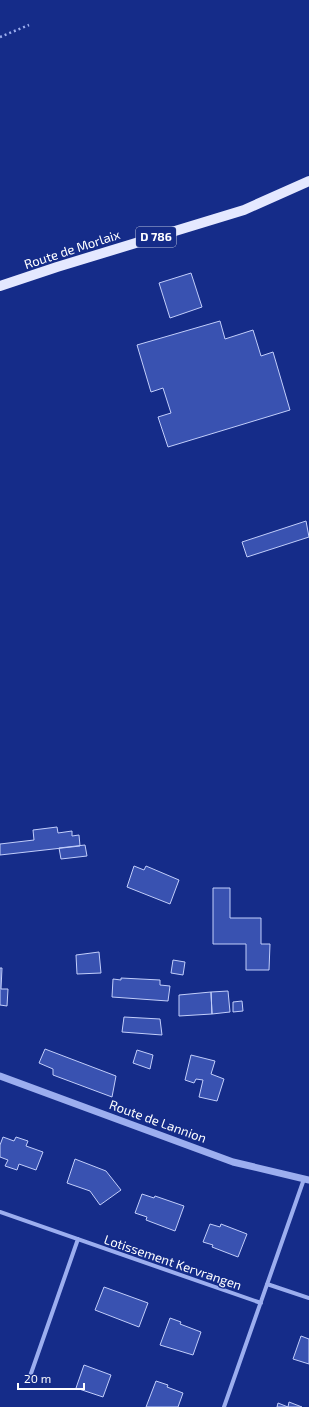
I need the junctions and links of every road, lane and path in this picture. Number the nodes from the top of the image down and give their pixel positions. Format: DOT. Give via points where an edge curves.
graph roads {
  1 [pos="29,25"];
  2 [pos="0,37"];
  3 [pos="309,181"];
  4 [pos="0,286"];
  5 [pos="0,1076"];
  6 [pos="307,1180"];
  7 [pos="0,1212"];
  8 [pos="78,1239"];
  9 [pos="267,1284"];
  10 [pos="309,1298"];
  11 [pos="261,1303"];
  12 [pos="28,1382"];
  13 [pos="224,1407"];
  1 -- 2 [label="path"];
  3 -- 4 [label="main road, Route de Morlaix / D 786" via="244,210"];
  5 -- 6 [label="street, Route de Lannion" via="233,1162"];
  6 -- 9 [label="street"];
  7 -- 8 [label="street, Lotissement Kervrangen"];
  8 -- 11 [label="street, Lotissement Kervrangen"];
  8 -- 12 [label="street"];
  9 -- 10 [label="street"];
  9 -- 11 [label="street"];
  11 -- 13 [label="street"];
}
